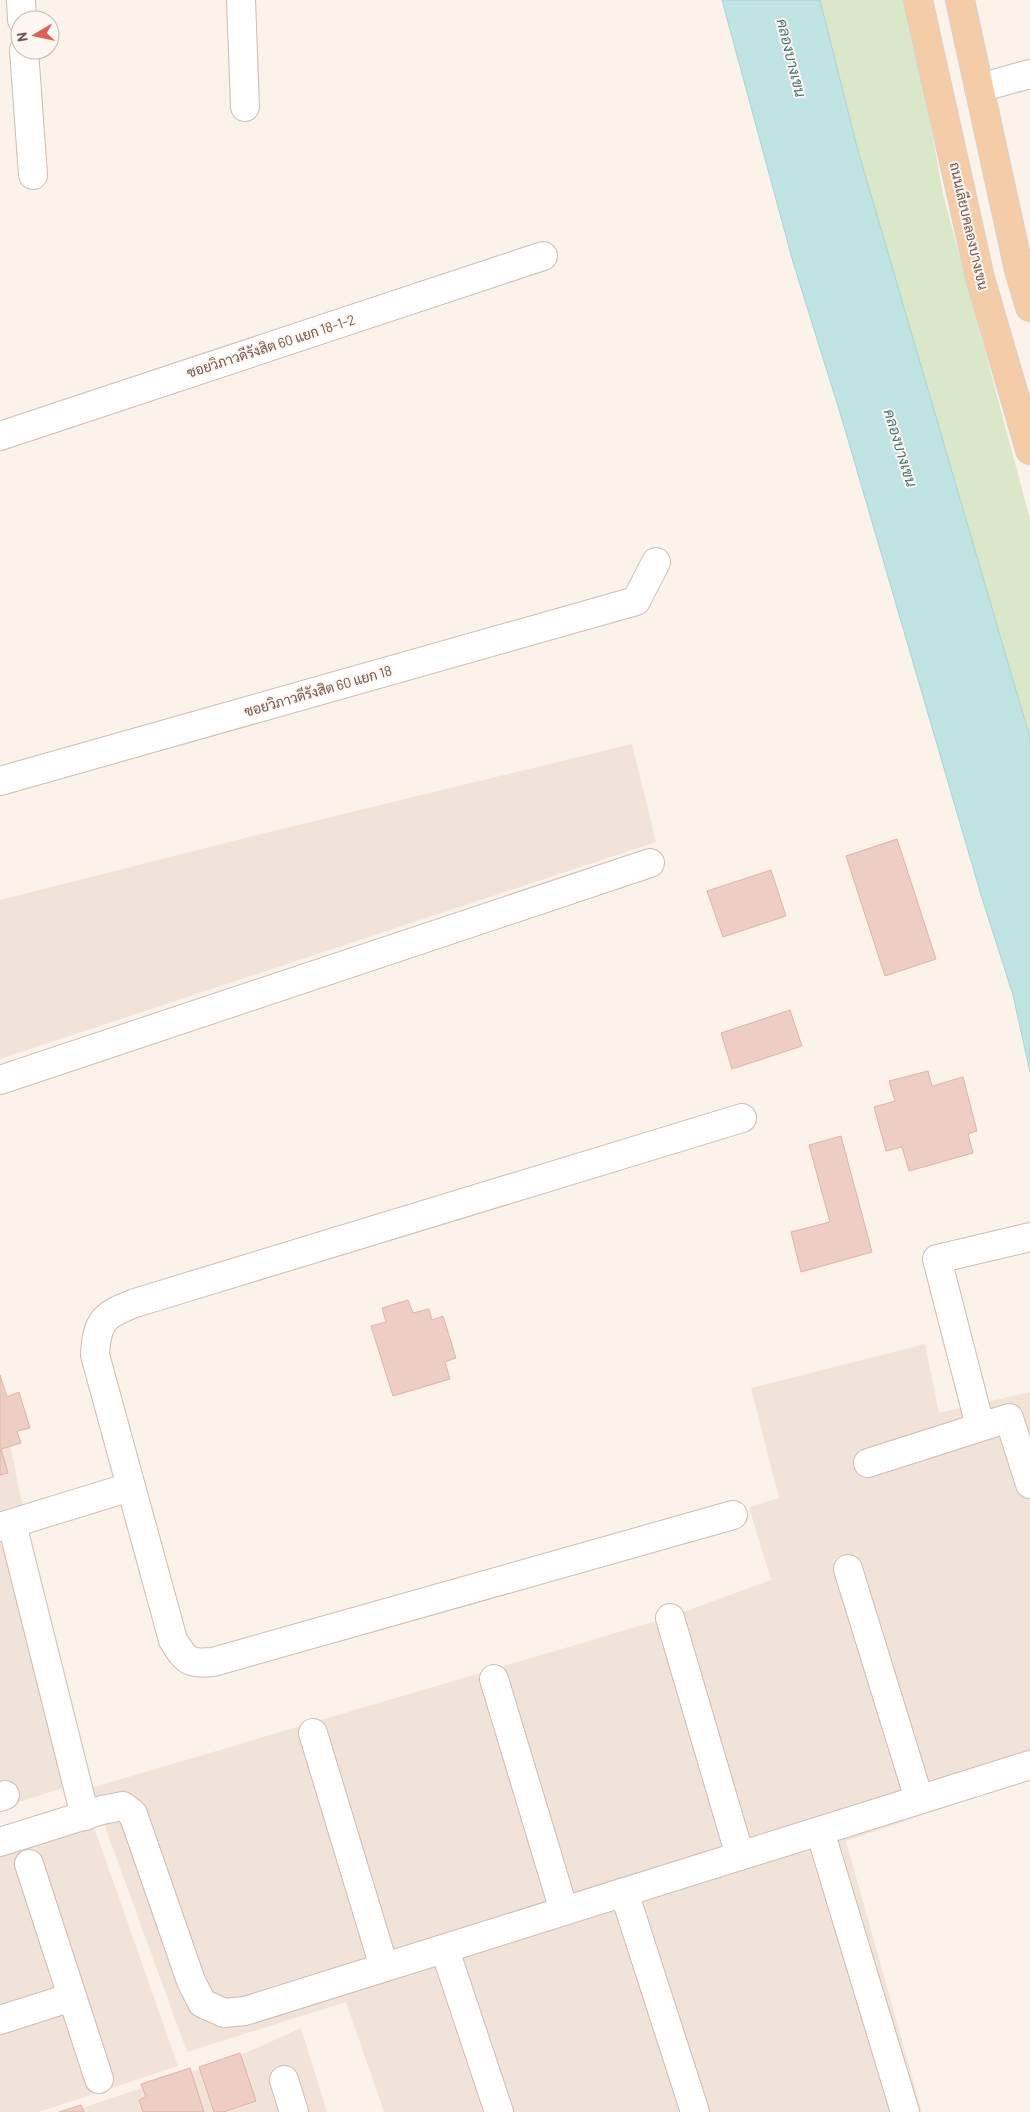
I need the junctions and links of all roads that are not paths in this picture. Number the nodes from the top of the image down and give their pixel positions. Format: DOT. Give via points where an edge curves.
graph roads {
  1 [pos="918,0"];
  2 [pos="960,0"];
  3 [pos="244,1"];
  4 [pos="25,60"];
  5 [pos="1030,74"];
  6 [pos="979,88"];
  7 [pos="245,107"];
  8 [pos="33,175"];
  9 [pos="543,256"];
  10 [pos="1030,307"];
  11 [pos="0,436"];
  12 [pos="1030,450"];
  13 [pos="656,562"];
  14 [pos="0,781"];
  15 [pos="650,863"];
  16 [pos="0,1080"];
  17 [pos="742,1118"];
  18 [pos="1030,1237"];
  19 [pos="980,1426"];
  20 [pos="868,1463"];
  21 [pos="1030,1484"];
  22 [pos="130,1487"];
  23 [pos="733,1514"];
  24 [pos="6,1526"];
  25 [pos="848,1569"];
  26 [pos="670,1618"];
  27 [pos="494,1679"];
  28 [pos="313,1733"];
  29 [pos="1030,1765"];
  30 [pos="919,1800"];
  31 [pos="85,1816"];
  32 [pos="820,1831"];
  33 [pos="0,1842"];
  34 [pos="740,1856"];
  35 [pos="29,1864"];
  36 [pos="624,1892"];
  37 [pos="564,1911"];
  38 [pos="445,1950"];
  39 [pos="384,1967"];
  40 [pos="72,1997"];
  41 [pos="0,2020"];
  42 [pos="99,2080"];
  43 [pos="284,2080"];
  44 [pos="294,2112"];
  45 [pos="499,2112"];
  46 [pos="696,2112"];
  47 [pos="905,2112"];
  1 -- 12 [label="main road, ถนนเลียบคลองบางเขน" via="980,278"];
  2 -- 6 [label="main road"];
  3 -- 7 [label="street"];
  4 -- 8 [label="street"];
  5 -- 6 [label="street"];
  6 -- 10 [label="main road"];
  9 -- 11 [label="street, ซอยวิภาวดีรังสิต 60 แยก 18-1-2"];
  13 -- 14 [label="street, ซอยวิภาวดีรังสิต 60 แยก 18" via="636,601"];
  15 -- 16 [label="street"];
  17 -- 22 [label="street" via="117,1310 101,1322 96,1335 95,1355"];
  18 -- 19 [label="street" via="937,1259"];
  19 -- 20 [label="street"];
  19 -- 21 [label="street" via="1009,1418"];
  22 -- 23 [label="street" via="173,1640 185,1659 196,1663 213,1662"];
  22 -- 24 [label="street"];
  24 -- 31 [label="street"];
  25 -- 30 [label="street"];
  26 -- 34 [label="street"];
  27 -- 37 [label="street"];
  28 -- 39 [label="street"];
  29 -- 30 [label="street"];
  30 -- 32 [label="street"];
  31 -- 33 [label="street"];
  31 -- 39 [label="street" via="123,1806 133,1814 191,1982 202,2003 224,2013 245,2011"];
  32 -- 34 [label="street"];
  32 -- 47 [label="street"];
  34 -- 36 [label="street"];
  35 -- 40 [label="street"];
  36 -- 37 [label="street"];
  36 -- 46 [label="street"];
  37 -- 38 [label="street"];
  38 -- 39 [label="street"];
  38 -- 45 [label="street"];
  40 -- 41 [label="street"];
  40 -- 42 [label="street"];
  43 -- 44 [label="street"];
}
